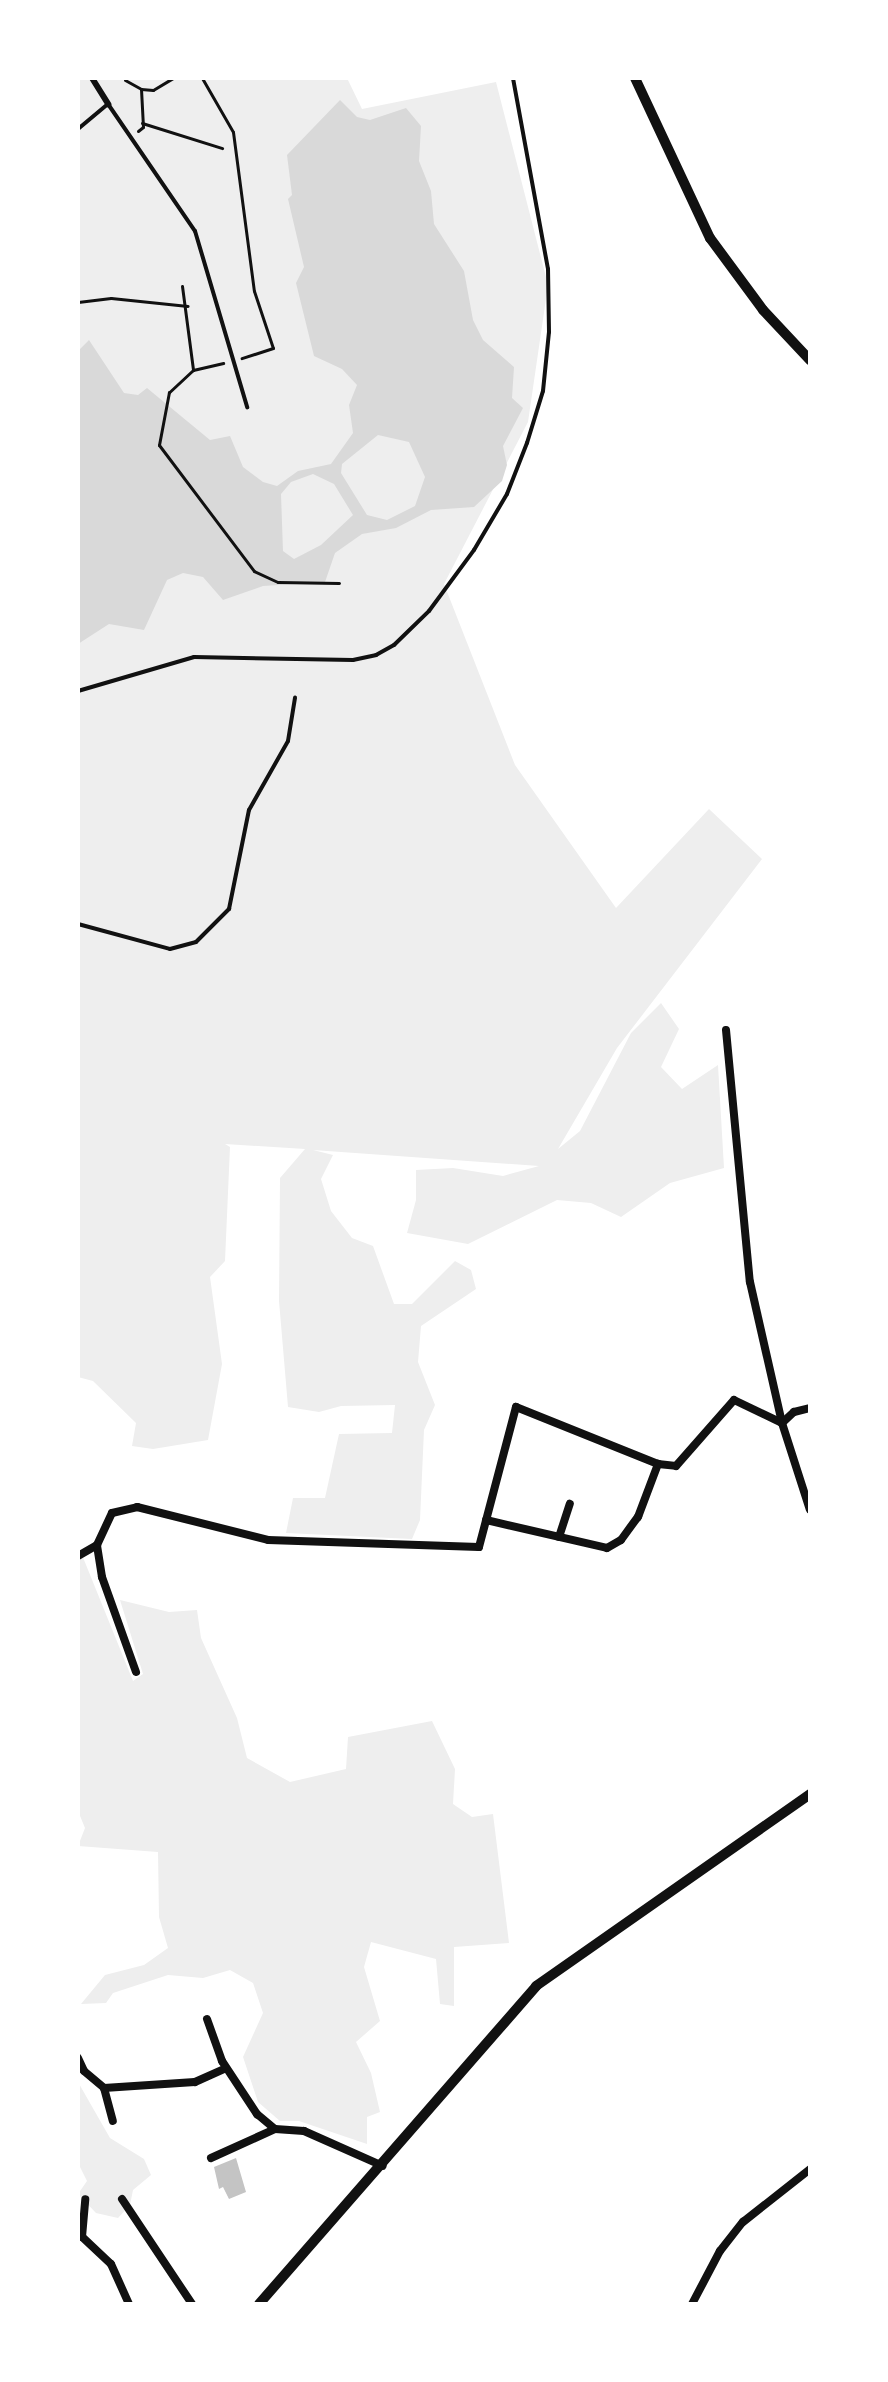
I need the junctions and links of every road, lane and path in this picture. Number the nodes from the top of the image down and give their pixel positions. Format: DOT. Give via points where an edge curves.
graph roads {
  1 [pos="92,78"];
  2 [pos="173,78"];
  3 [pos="202,78"];
  4 [pos="513,78"];
  5 [pos="635,78"];
  6 [pos="125,80"];
  7 [pos="141,89"];
  8 [pos="108,104"];
  9 [pos="142,123"];
  10 [pos="78,129"];
  11 [pos="131,136"];
  12 [pos="222,148"];
  13 [pos="182,286"];
  14 [pos="78,302"];
  15 [pos="188,306"];
  16 [pos="810,360"];
  17 [pos="234,361"];
  18 [pos="193,370"];
  19 [pos="247,407"];
  20 [pos="339,583"];
  21 [pos="78,691"];
  22 [pos="295,698"];
  23 [pos="78,924"];
  24 [pos="726,1030"];
  25 [pos="810,1408"];
  26 [pos="782,1423"];
  27 [pos="658,1464"];
  28 [pos="570,1504"];
  29 [pos="810,1510"];
  30 [pos="486,1520"];
  31 [pos="559,1537"];
  32 [pos="97,1545"];
  33 [pos="78,1556"];
  34 [pos="136,1672"];
  35 [pos="810,1794"];
  36 [pos="207,2019"];
  37 [pos="78,2058"];
  38 [pos="226,2068"];
  39 [pos="104,2088"];
  40 [pos="113,2121"];
  41 [pos="275,2129"];
  42 [pos="211,2158"];
  43 [pos="383,2166"];
  44 [pos="810,2169"];
  45 [pos="85,2199"];
  46 [pos="122,2199"];
  47 [pos="80,2235"];
  48 [pos="129,2304"];
  49 [pos="192,2304"];
  50 [pos="259,2304"];
  51 [pos="692,2304"];
  1 -- 8 [label="street"];
  2 -- 7 [label="path" via="153,90"];
  3 -- 17 [label="path" via="233,132 254,291 273,348"];
  4 -- 21 [label="lane" via="544,240 549,332 543,391 527,443 507,494 474,550 429,611 376,655 353,660 194,657"];
  5 -- 16 [label="street" via="710,238 763,310"];
  6 -- 7 [label="path"];
  7 -- 9 [label="path"];
  8 -- 10 [label="lane"];
  8 -- 11 [label="lane"];
  9 -- 11 [label="path"];
  9 -- 12 [label="path"];
  11 -- 17 [label="lane" via="195,231"];
  13 -- 15 [label="path"];
  14 -- 15 [label="path" via="111,298"];
  15 -- 18 [label="path"];
  17 -- 18 [label="path"];
  17 -- 19 [label="lane"];
  18 -- 20 [label="path" via="169,392 159,445 254,571 278,582"];
  22 -- 23 [label="lane" via="288,741 249,810 229,909 196,942 170,949"];
  24 -- 26 [label="street" via="750,1282"];
  25 -- 26 [label="street" via="794,1412"];
  26 -- 27 [label="street" via="734,1400 676,1466"];
  26 -- 29 [label="street"];
  27 -- 30 [label="street" via="516,1407"];
  27 -- 31 [label="street" via="638,1517 621,1540 607,1548"];
  28 -- 31 [label="street"];
  30 -- 31 [label="street"];
  30 -- 32 [label="street" via="479,1547 268,1540 137,1507 112,1513"];
  32 -- 33 [label="street"];
  32 -- 34 [label="street" via="102,1577"];
  35 -- 43 [label="street" via="536,1986"];
  36 -- 38 [label="street"];
  37 -- 39 [label="street"];
  38 -- 39 [label="street" via="195,2082"];
  38 -- 41 [label="street" via="257,2114"];
  39 -- 40 [label="street"];
  41 -- 42 [label="street"];
  41 -- 43 [label="street" via="304,2131"];
  43 -- 50 [label="street"];
  44 -- 51 [label="street" via="743,2222 720,2251"];
  45 -- 47 [label="street"];
  46 -- 49 [label="street"];
  47 -- 48 [label="street" via="111,2264"];
}
